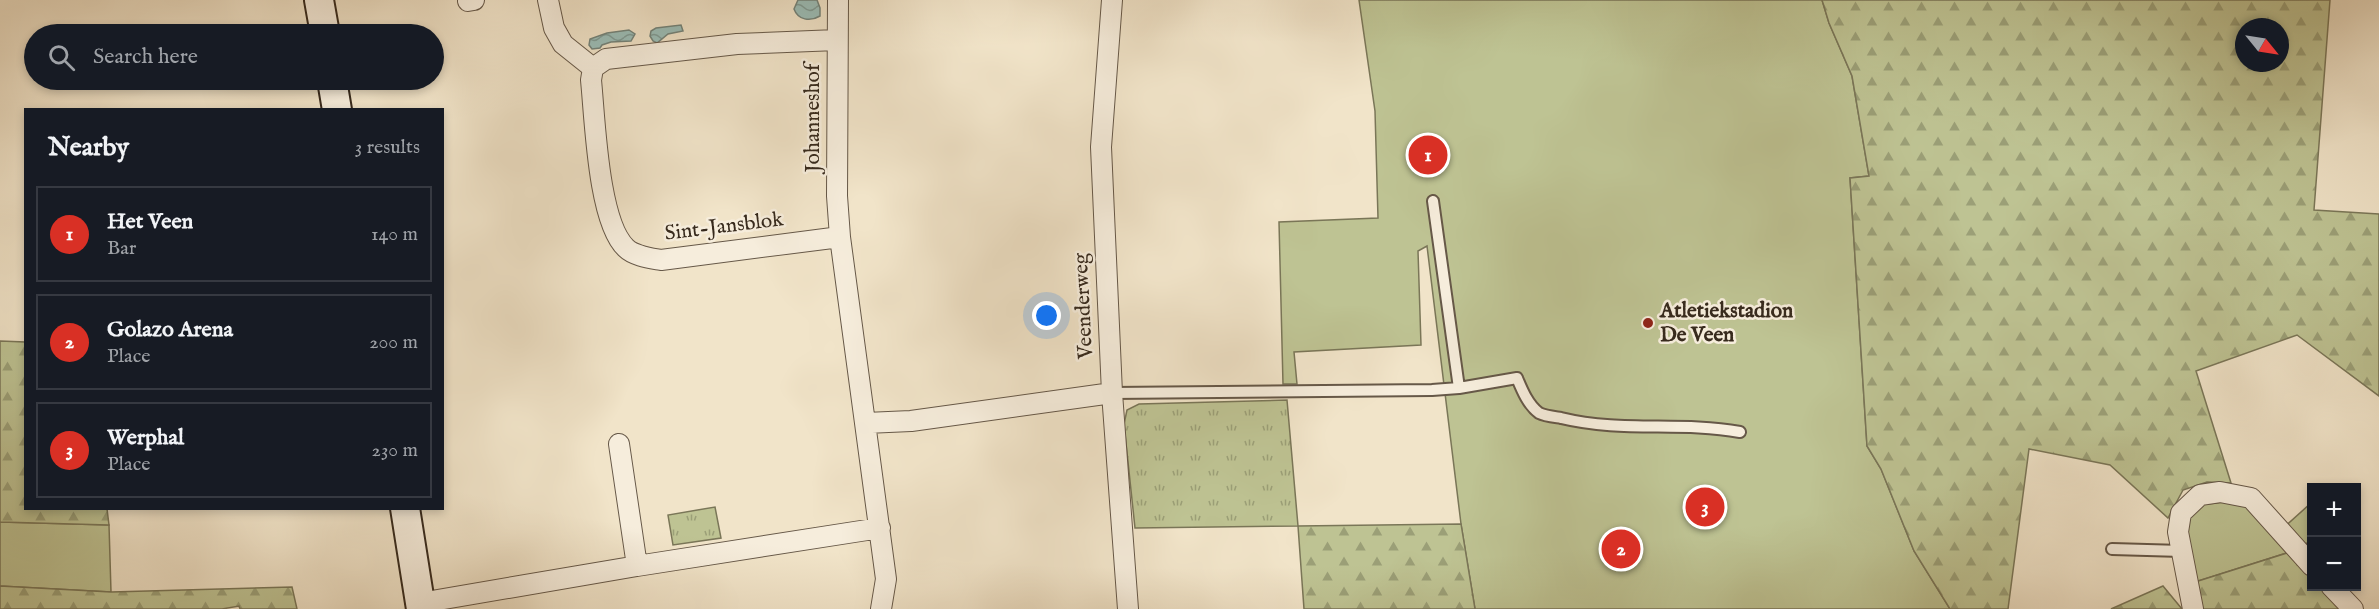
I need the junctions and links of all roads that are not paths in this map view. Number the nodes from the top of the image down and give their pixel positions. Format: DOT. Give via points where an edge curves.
graph roads {
  1 [pos="319,0"];
  2 [pos="548,0"];
  3 [pos="838,0"];
  4 [pos="1112,0"];
  5 [pos="323,24"];
  6 [pos="837,40"];
  7 [pos="592,68"];
  8 [pos="334,90"];
  9 [pos="338,108"];
  10 [pos="1433,201"];
  11 [pos="840,237"];
  12 [pos="1459,388"];
  13 [pos="1112,393"];
  14 [pos="866,423"];
  15 [pos="1740,432"];
  16 [pos="619,444"];
  17 [pos="405,510"];
  18 [pos="880,528"];
  19 [pos="2112,549"];
  20 [pos="2182,551"];
  21 [pos="2307,560"];
  22 [pos="637,566"];
  23 [pos="2336,591"];
  24 [pos="421,606"];
  25 [pos="881,609"];
  26 [pos="1128,609"];
  27 [pos="2193,609"];
  28 [pos="2353,609"];
  1 -- 5 [label="main road"];
  2 -- 7 [label="street" via="554,28 563,44"];
  3 -- 6 [label="street, Johanneshof"];
  4 -- 13 [label="street, Veenderweg" via="1101,147"];
  6 -- 7 [label="street, Johanneshof" via="737,44 606,59"];
  6 -- 11 [label="street, Johanneshof"];
  7 -- 11 [label="street, Sint-Jansblok" via="607,209 614,232 627,250 661,260"];
  8 -- 9 [label="main road"];
  10 -- 12 [label="lane"];
  11 -- 14 [label="street"];
  12 -- 13 [label="lane"];
  12 -- 15 [label="lane" via="1517,378 1540,413 1589,425 1713,427"];
  13 -- 14 [label="street" via="912,421"];
  13 -- 26 [label="street, Veenderweg"];
  14 -- 18 [label="street"];
  16 -- 22 [label="street"];
  17 -- 24 [label="main road"];
  18 -- 22 [label="street"];
  18 -- 25 [label="street" via="886,579"];
  19 -- 20 [label="lane"];
  20 -- 21 [label="street" via="2178,532 2181,513 2200,495 2220,492 2251,498"];
  20 -- 27 [label="street"];
  22 -- 24 [label="street"];
  23 -- 28 [label="street"];
}
